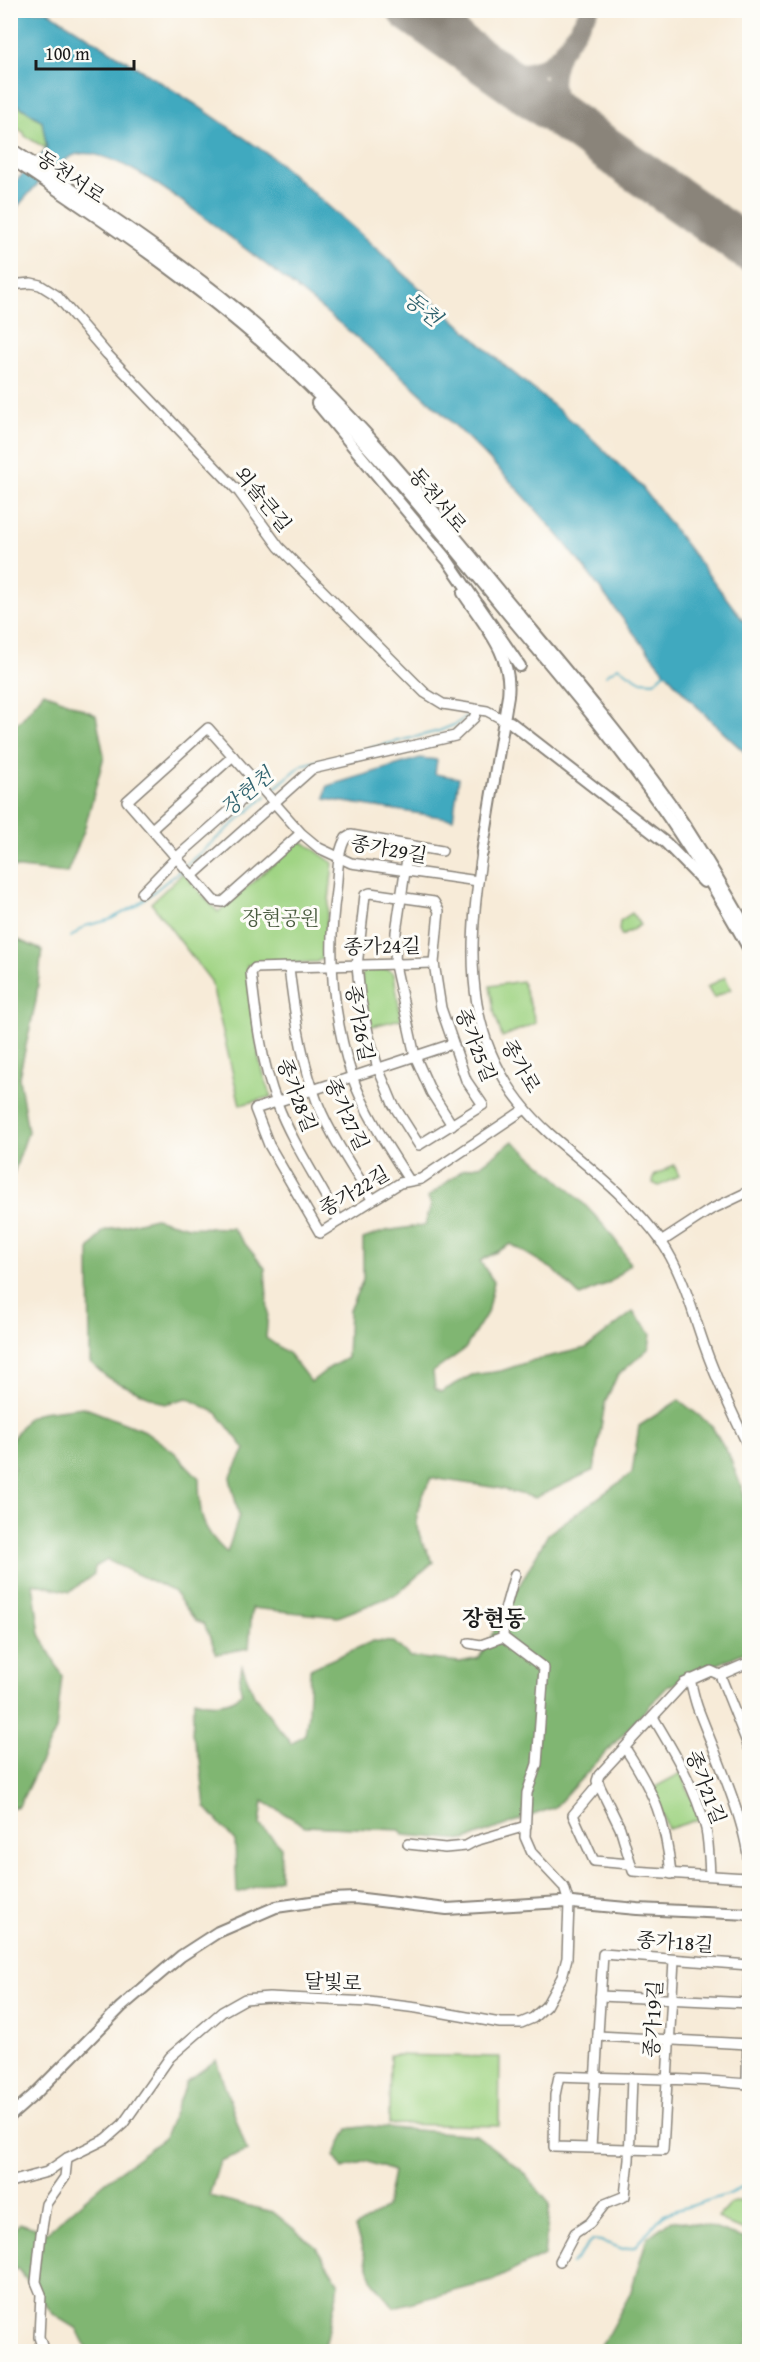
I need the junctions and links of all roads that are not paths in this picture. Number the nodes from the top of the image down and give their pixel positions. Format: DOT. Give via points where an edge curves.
graph roads {
  1 [pos="12,154"];
  2 [pos="79,199"];
  3 [pos="10,285"];
  4 [pos="276,355"];
  5 [pos="407,511"];
  6 [pos="520,666"];
  7 [pos="477,710"];
  8 [pos="507,721"];
  9 [pos="233,756"];
  10 [pos="261,787"];
  11 [pos="274,802"];
  12 [pos="152,829"];
  13 [pos="301,833"];
  14 [pos="409,845"];
  15 [pos="442,850"];
  16 [pos="482,853"];
  17 [pos="340,859"];
  18 [pos="178,860"];
  19 [pos="405,871"];
  20 [pos="191,875"];
  21 [pos="478,881"];
  22 [pos="725,891"];
  23 [pos="142,893"];
  24 [pos="401,898"];
  25 [pos="731,917"];
  26 [pos="750,926"];
  27 [pos="750,934"];
  28 [pos="750,951"];
  29 [pos="434,963"];
  30 [pos="331,965"];
  31 [pos="395,965"];
  32 [pos="357,966"];
  33 [pos="290,968"];
  34 [pos="251,973"];
  35 [pos="452,1044"];
  36 [pos="415,1056"];
  37 [pos="378,1068"];
  38 [pos="353,1078"];
  39 [pos="313,1091"];
  40 [pos="277,1103"];
  41 [pos="525,1109"];
  42 [pos="452,1125"];
  43 [pos="409,1180"];
  44 [pos="750,1191"];
  45 [pos="372,1199"];
  46 [pos="339,1221"];
  47 [pos="661,1242"];
  48 [pos="750,1450"];
  49 [pos="515,1574"];
  50 [pos="503,1637"];
  51 [pos="469,1643"];
  52 [pos="750,1662"];
  53 [pos="720,1675"];
  54 [pos="690,1679"];
  55 [pos="653,1717"];
  56 [pos="624,1748"];
  57 [pos="750,1750"];
  58 [pos="598,1782"];
  59 [pos="526,1826"];
  60 [pos="408,1844"];
  61 [pos="630,1864"];
  62 [pos="671,1874"];
  63 [pos="710,1875"];
  64 [pos="569,1903"];
  65 [pos="750,1914"];
  66 [pos="674,1960"];
  67 [pos="600,1996"];
  68 [pos="672,2000"];
  69 [pos="749,2003"];
  70 [pos="598,2036"];
  71 [pos="669,2039"];
  72 [pos="748,2044"];
  73 [pos="597,2078"];
  74 [pos="632,2078"];
  75 [pos="668,2079"];
  76 [pos="748,2084"];
  77 [pos="10,2116"];
  78 [pos="591,2147"];
  79 [pos="629,2149"];
  80 [pos="67,2158"];
  81 [pos="10,2182"];
  82 [pos="560,2261"];
  83 [pos="44,2352"];
  1 -- 2 [label="main road, 동천서로"];
  2 -- 4 [label="main road, 동천서로" via="179,274"];
  2 -- 22 [label="main road, 동천서로" via="184,267 238,310 366,430 636,758"];
  3 -- 7 [label="street, 외솔큰길" via="40,285 57,296 239,492 279,547 425,693 443,704"];
  4 -- 5 [label="main road"];
  4 -- 25 [label="main road, 동천서로" via="391,472 614,745 663,810"];
  5 -- 6 [label="main road" via="448,561"];
  5 -- 16 [label="main road" via="508,667 506,708"];
  7 -- 8 [label="street, 외솔큰길"];
  7 -- 11 [label="street" via="455,736 312,769"];
  8 -- 25 [label="main road" via="673,849"];
  9 -- 10 [label="street, 종가29길"];
  9 -- 12 [label="street"];
  9 -- 12 [label="street, 종가29길" via="208,728 127,801"];
  10 -- 11 [label="street, 종가29길"];
  10 -- 18 [label="street"];
  11 -- 13 [label="street, 종가29길"];
  11 -- 20 [label="street"];
  12 -- 18 [label="street, 종가29길"];
  13 -- 17 [label="street, 종가29길"];
  13 -- 20 [label="street, 종가29길" via="222,902 214,901"];
  14 -- 15 [label="street"];
  14 -- 17 [label="street" via="351,835 344,841"];
  14 -- 19 [label="street"];
  16 -- 21 [label="street, 종가로"];
  17 -- 19 [label="street, 종가29길"];
  17 -- 30 [label="street, 종가26길"];
  18 -- 20 [label="street, 종가29길"];
  18 -- 23 [label="street"];
  19 -- 21 [label="street, 종가29길"];
  19 -- 24 [label="street"];
  21 -- 41 [label="street, 종가로" via="471,946 474,996 494,1059"];
  22 -- 26 [label="main road"];
  22 -- 27 [label="main road, 동천서로"];
  24 -- 29 [label="street, 종가25길" via="434,902 439,911"];
  24 -- 31 [label="street"];
  24 -- 32 [label="street" via="365,895"];
  25 -- 28 [label="main road, 동천서로"];
  29 -- 31 [label="street, 종가24길"];
  29 -- 35 [label="street, 종가25길"];
  30 -- 32 [label="street, 종가24길"];
  30 -- 33 [label="street, 종가24길"];
  30 -- 38 [label="street, 종가26길" via="339,1024"];
  31 -- 32 [label="street, 종가24길"];
  31 -- 36 [label="street"];
  32 -- 37 [label="street" via="360,996"];
  33 -- 34 [label="street, 종가24길" via="255,968"];
  33 -- 39 [label="street, 종가27길" via="294,1011"];
  34 -- 40 [label="street, 종가28길" via="262,1051"];
  35 -- 36 [label="street"];
  35 -- 42 [label="street, 종가25길" via="466,1080 483,1105"];
  36 -- 37 [label="street"];
  36 -- 42 [label="street"];
  37 -- 38 [label="street"];
  37 -- 42 [label="street" via="393,1104 419,1145"];
  38 -- 39 [label="street"];
  38 -- 43 [label="street, 종가26길" via="385,1143"];
  39 -- 40 [label="street"];
  39 -- 45 [label="street, 종가27길"];
  40 -- 46 [label="street, 종가28길"];
  40 -- 46 [label="street, 종가22길" via="255,1110 269,1145 320,1233"];
  41 -- 43 [label="street, 종가22길" via="421,1179"];
  41 -- 47 [label="street, 종가로" via="624,1199"];
  43 -- 45 [label="street, 종가22길"];
  44 -- 47 [label="street" via="710,1210"];
  45 -- 46 [label="street, 종가22길"];
  47 -- 48 [label="street, 종가로" via="677,1268 716,1376"];
  49 -- 50 [label="street" via="504,1613"];
  50 -- 51 [label="street" via="481,1645"];
  50 -- 59 [label="street" via="544,1668 537,1764 527,1793"];
  52 -- 53 [label="street"];
  53 -- 54 [label="street" via="711,1671"];
  53 -- 57 [label="street"];
  54 -- 55 [label="street"];
  54 -- 63 [label="street, 종가21길" via="697,1706 739,1805 750,1850 746,1878"];
  55 -- 56 [label="street"];
  55 -- 63 [label="street, 종가21길" via="677,1756 698,1804 707,1838"];
  56 -- 58 [label="street" via="599,1775"];
  56 -- 62 [label="street" via="644,1777 657,1806 668,1840"];
  58 -- 61 [label="street" via="620,1828"];
  58 -- 61 [label="street" via="573,1815 594,1861"];
  59 -- 60 [label="street" via="466,1846"];
  59 -- 64 [label="street" via="532,1853 564,1887"];
  61 -- 62 [label="street, 종가21길" via="633,1871"];
  62 -- 63 [label="street, 종가21길"];
  64 -- 65 [label="main road"];
  64 -- 77 [label="main road" via="466,1909 345,1898 276,1907 218,1932 154,1977"];
  64 -- 80 [label="street, 달빛로" via="567,1958 562,1977 546,2006 533,2018 521,2023 500,2023 369,2002 245,1999 222,2012 170,2057 116,2131"];
  66 -- 67 [label="street, 종가18길" via="603,1954"];
  66 -- 68 [label="street, 종가19길"];
  66 -- 69 [label="street, 종가18길" via="749,1965"];
  67 -- 68 [label="street"];
  67 -- 70 [label="street, 종가18길"];
  68 -- 69 [label="street"];
  68 -- 71 [label="street, 종가19길"];
  69 -- 72 [label="street, 종가18길"];
  70 -- 71 [label="street"];
  70 -- 73 [label="street, 종가18길"];
  71 -- 72 [label="street"];
  71 -- 75 [label="street, 종가19길"];
  72 -- 76 [label="street, 종가18길"];
  73 -- 74 [label="street"];
  73 -- 78 [label="street, 종가18길"];
  73 -- 78 [label="street" via="559,2076 555,2095 554,2146"];
  74 -- 75 [label="street"];
  74 -- 79 [label="street"];
  75 -- 76 [label="street"];
  75 -- 79 [label="street, 종가19길" via="663,2150"];
  78 -- 79 [label="street"];
  79 -- 82 [label="street" via="625,2196 605,2205 575,2233"];
  80 -- 81 [label="street, 달빛로" via="47,2172"];
  80 -- 83 [label="street" via="65,2177 46,2204 41,2234 36,2282 41,2294 39,2337"];
}
